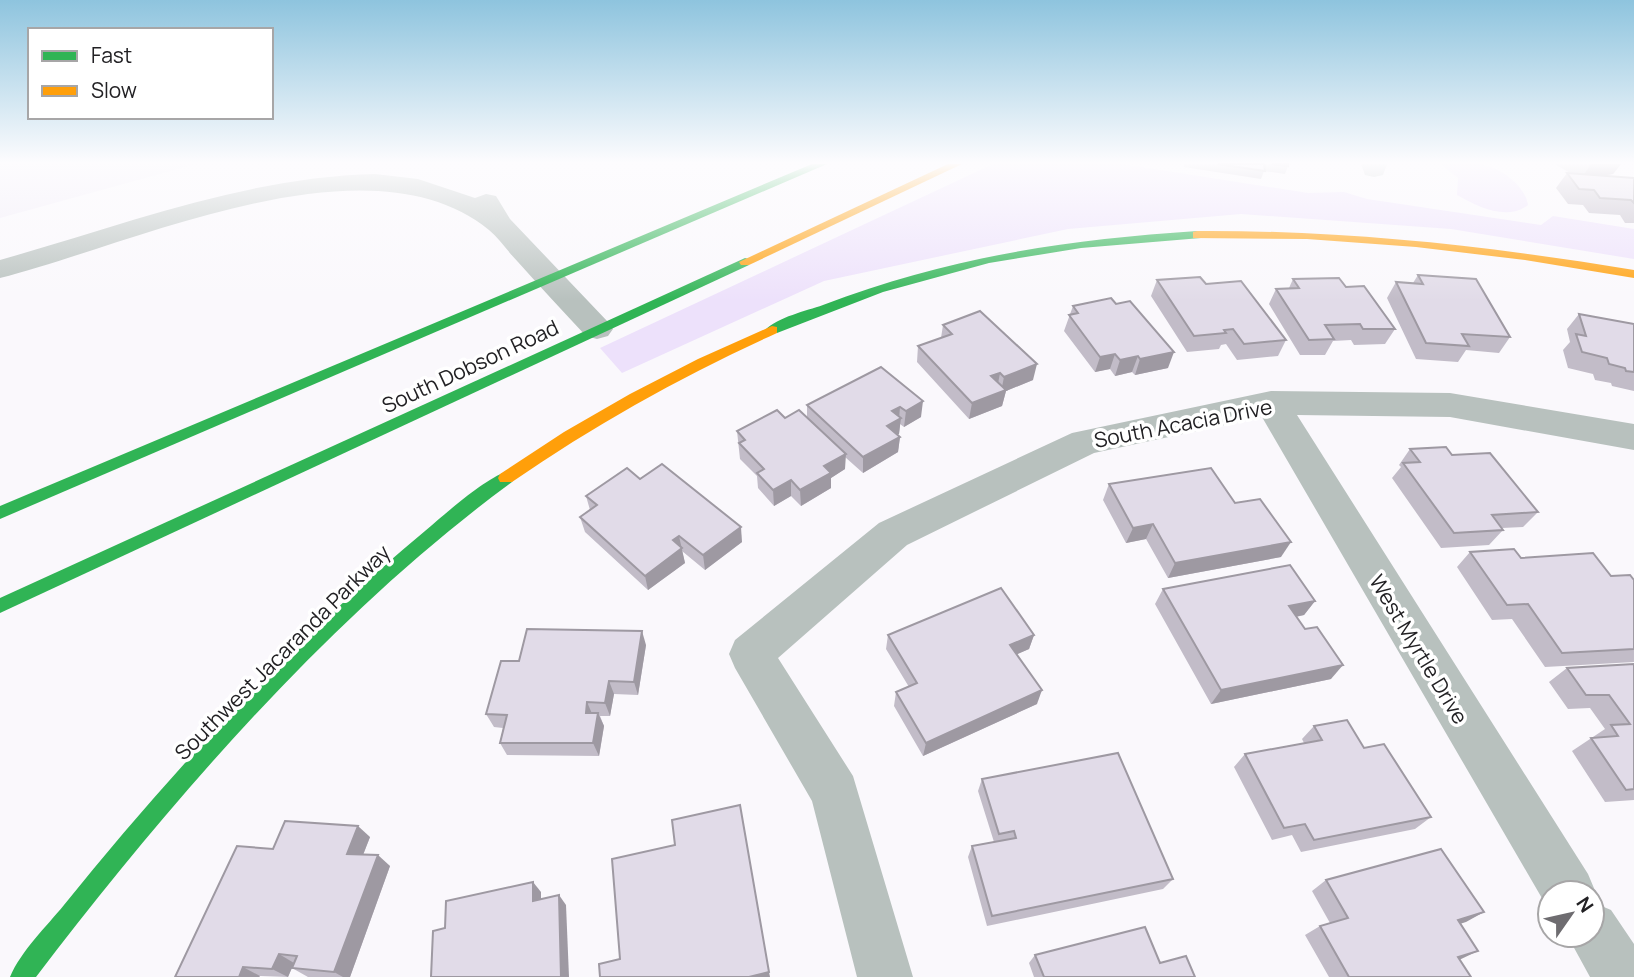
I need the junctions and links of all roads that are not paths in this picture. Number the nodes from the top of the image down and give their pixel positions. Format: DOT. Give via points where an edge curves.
graph roads {
  1 [pos="199,210"];
  2 [pos="474,210"];
  3 [pos="490,210"];
  4 [pos="715,210"];
  5 [pos="858,210"];
  6 [pos="499,224"];
  7 [pos="0,270"];
  8 [pos="1634,274"];
  9 [pos="552,279"];
  10 [pos="597,330"];
  11 [pos="1271,403"];
  12 [pos="1634,437"];
  13 [pos="0,513"];
  14 [pos="0,606"];
  15 [pos="1560,879"];
  16 [pos="1604,949"];
  17 [pos="22,977"];
  18 [pos="885,977"];
  19 [pos="1622,977"];
  1 -- 7 [label="street"];
  2 -- 6 [label="street"];
  3 -- 6 [label="street"];
  4 -- 9 [label="main road"];
  5 -- 10 [label="main road, South Dobson Road"];
  6 -- 9 [label="street"];
  8 -- 17 [label="main road, Southwest Jacaranda Parkway" via="1383,238 1236,233 1175,236 1046,249 987,261 846,299 771,328 710,355 594,419 478,498 410,553 338,619 214,748 75,905"];
  9 -- 10 [label="street"];
  9 -- 13 [label="main road"];
  10 -- 14 [label="main road, South Dobson Road"];
  11 -- 12 [label="street, South Acacia Drive" via="1450,405"];
  11 -- 15 [label="street, West Myrtle Drive"];
  11 -- 18 [label="street, South Acacia Drive" via="1085,442 905,528 751,654 835,793"];
  16 -- 19 [label="street"];
}
